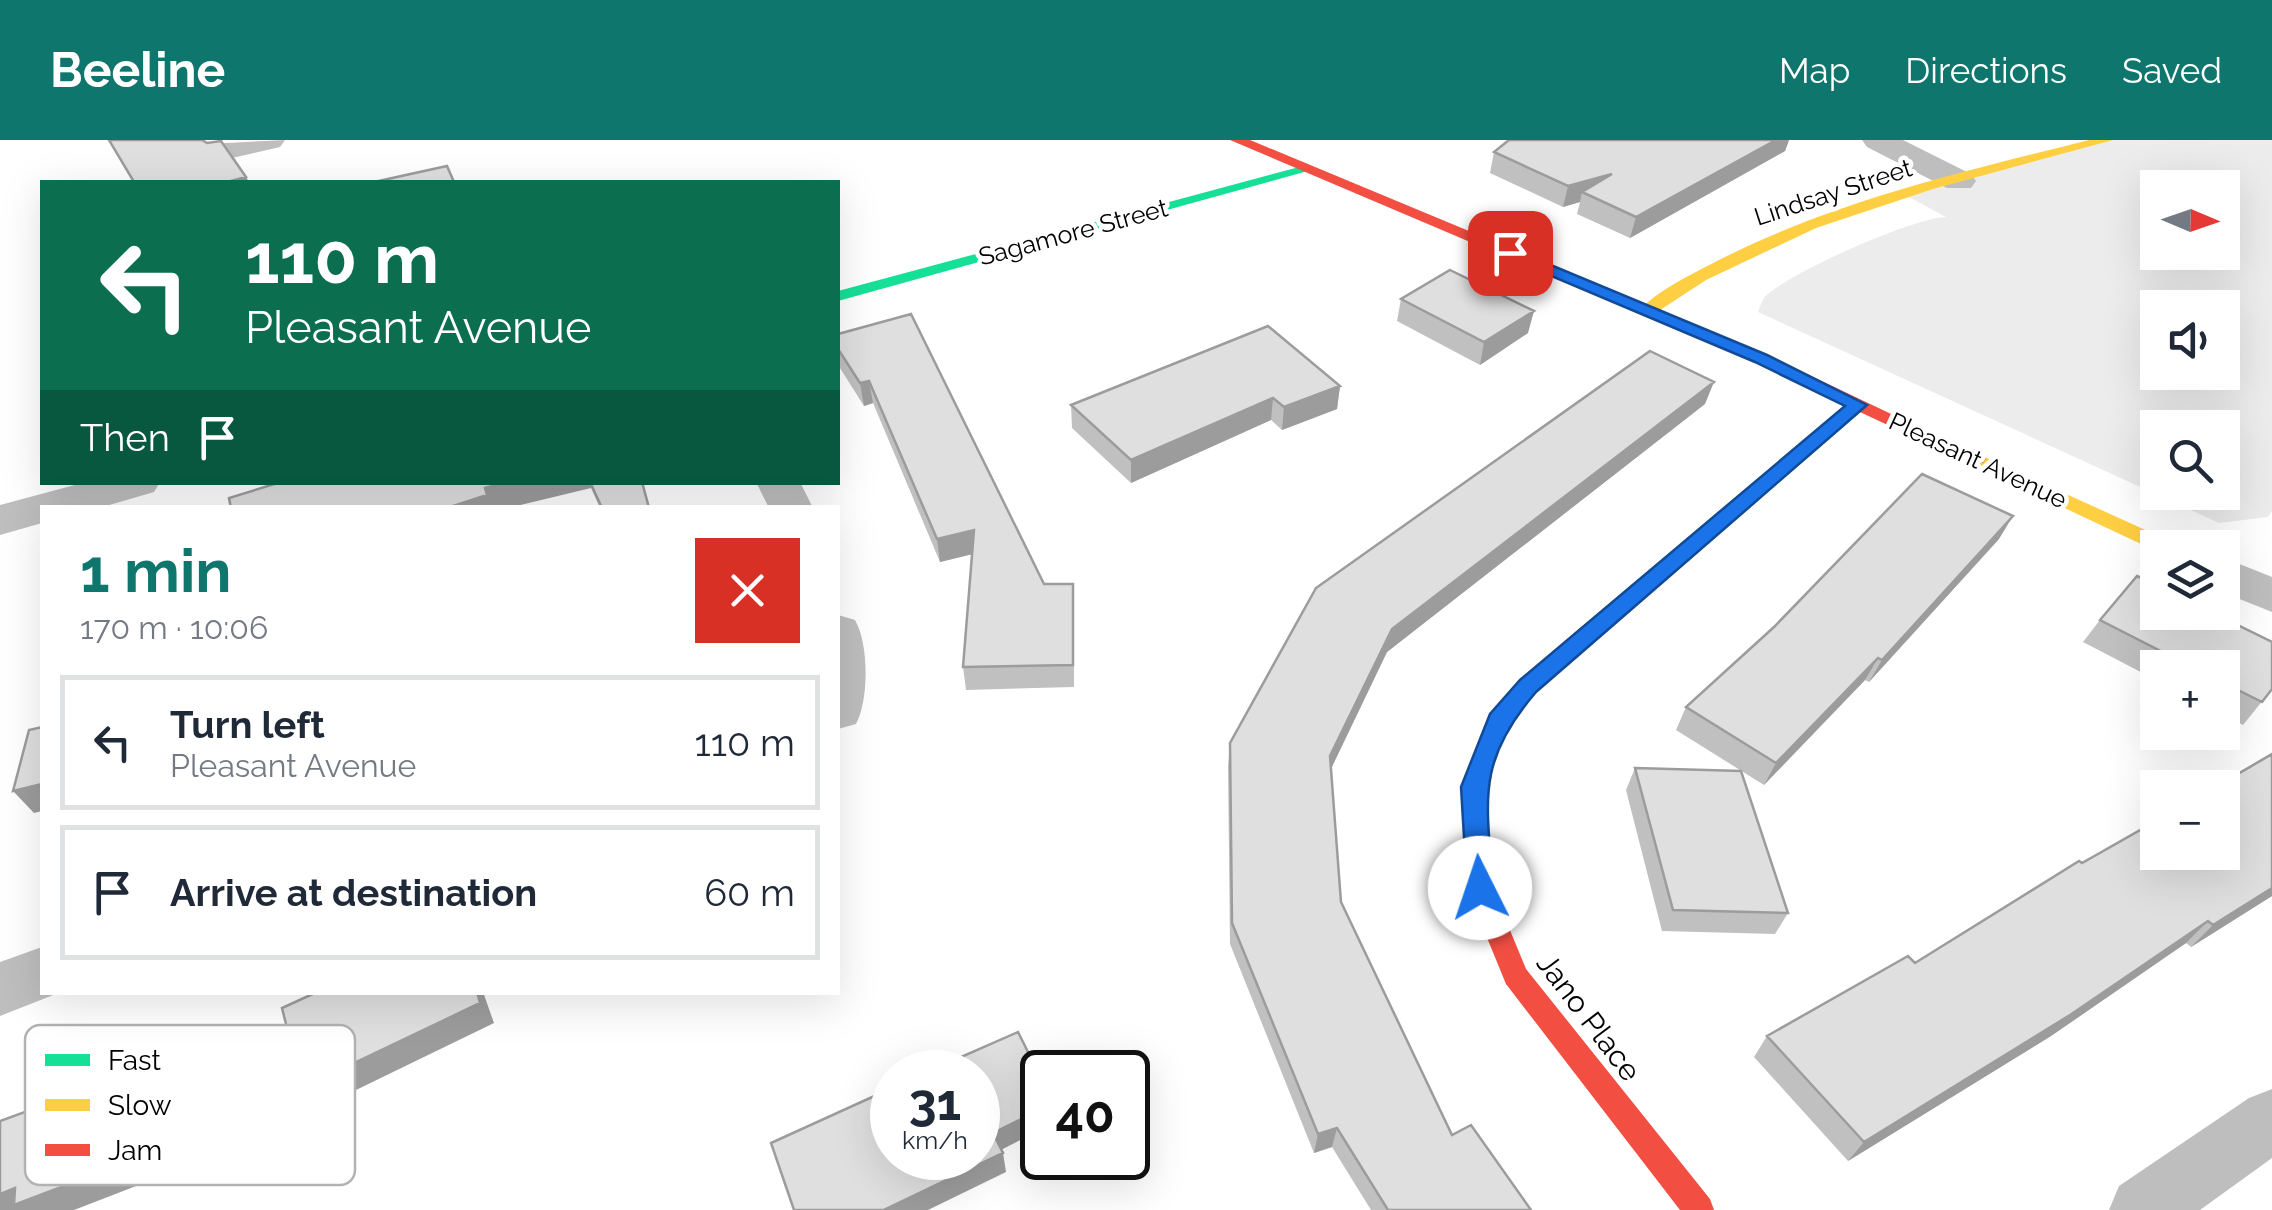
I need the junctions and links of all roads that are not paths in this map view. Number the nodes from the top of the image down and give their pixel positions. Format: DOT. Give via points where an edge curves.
graph roads {
  1 [pos="270,140"];
  2 [pos="1236,140"];
  3 [pos="1878,140"];
  4 [pos="2106,140"];
  5 [pos="219,151"];
  6 [pos="1308,169"];
  7 [pos="1959,180"];
  8 [pos="840,295"];
  9 [pos="1648,310"];
  10 [pos="1857,405"];
  11 [pos="127,485"];
  12 [pos="55,505"];
  13 [pos="40,509"];
  14 [pos="0,520"];
  15 [pos="2140,536"];
  16 [pos="2240,582"];
  17 [pos="2272,596"];
  18 [pos="40,974"];
  19 [pos="0,990"];
  20 [pos="2262,1143"];
  21 [pos="1699,1210"];
  22 [pos="2143,1210"];
  1 -- 5 [label="street"];
  2 -- 6 [label="street, Pleasant Avenue"];
  3 -- 7 [label="street"];
  4 -- 7 [label="street, Lindsay Street"];
  6 -- 8 [label="street, Sagamore Street"];
  6 -- 9 [label="street, Pleasant Avenue"];
  7 -- 9 [label="street, Lindsay Street" via="1755,247 1674,288"];
  9 -- 10 [label="street, Pleasant Avenue"];
  10 -- 15 [label="street, Pleasant Avenue"];
  10 -- 21 [label="street, Jano Place" via="1528,686 1499,720 1473,787 1480,888 1516,976"];
  11 -- 12 [label="street"];
  13 -- 14 [label="street"];
  16 -- 17 [label="street"];
  18 -- 19 [label="street"];
  20 -- 22 [label="street"];
}
